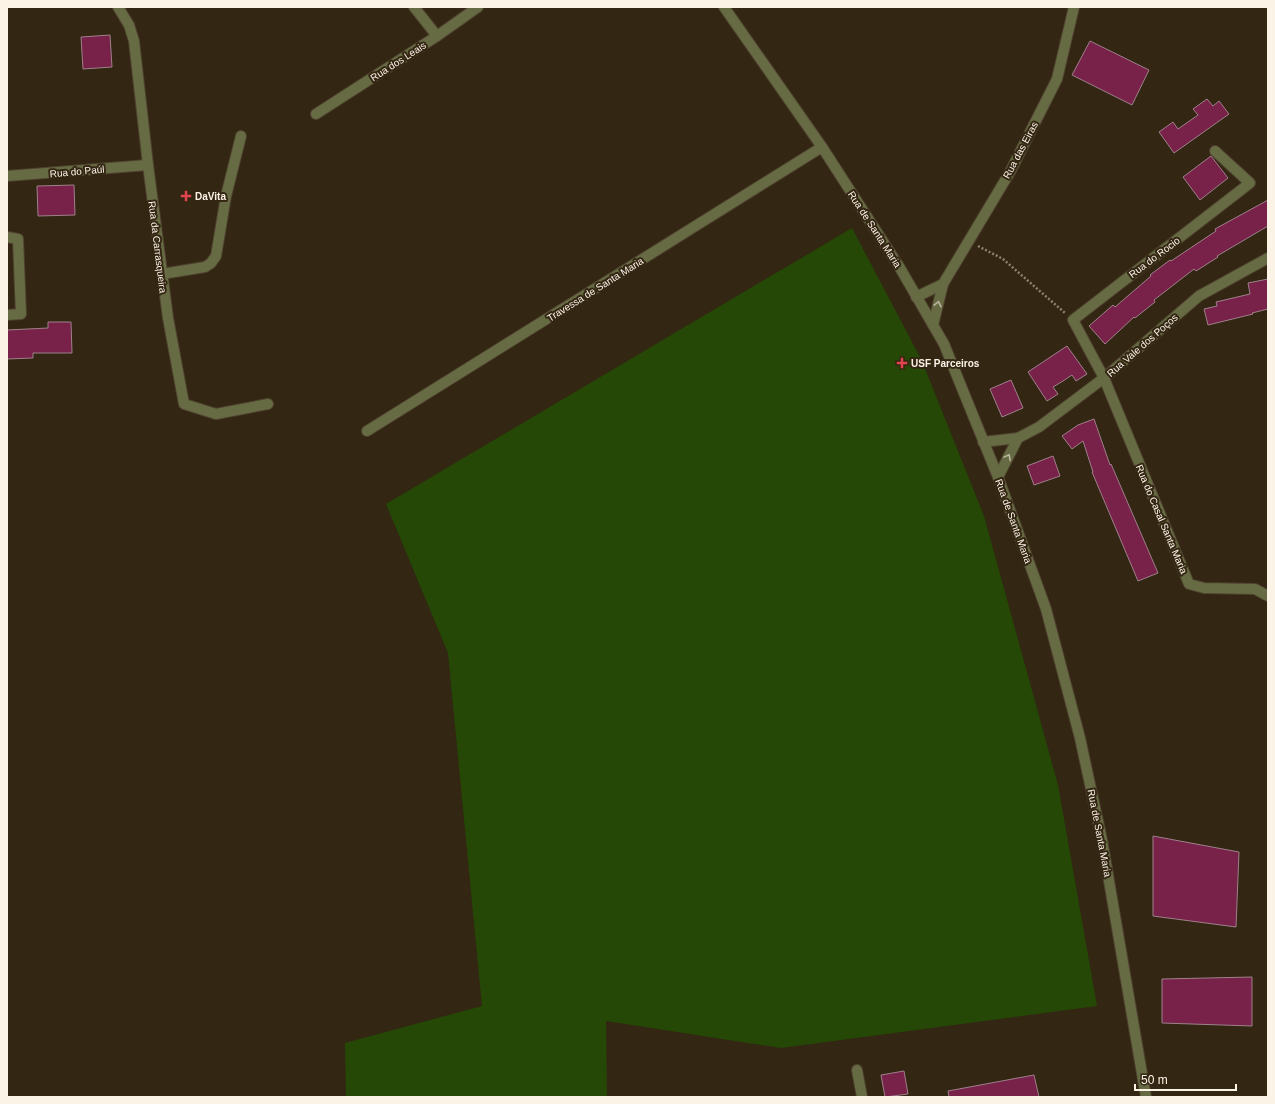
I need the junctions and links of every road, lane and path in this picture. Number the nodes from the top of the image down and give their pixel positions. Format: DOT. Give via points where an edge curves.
graph roads {
  1 [pos="118,7"];
  2 [pos="414,7"];
  3 [pos="478,7"];
  4 [pos="724,7"];
  5 [pos="1074,7"];
  6 [pos="437,36"];
  7 [pos="316,114"];
  8 [pos="240,136"];
  9 [pos="822,147"];
  10 [pos="1216,150"];
  11 [pos="148,165"];
  12 [pos="7,176"];
  13 [pos="7,237"];
  14 [pos="968,241"];
  15 [pos="1268,258"];
  16 [pos="162,274"];
  17 [pos="943,284"];
  18 [pos="916,297"];
  19 [pos="7,315"];
  20 [pos="1073,320"];
  21 [pos="933,325"];
  22 [pos="1104,378"];
  23 [pos="268,404"];
  24 [pos="367,431"];
  25 [pos="1018,438"];
  26 [pos="983,442"];
  27 [pos="998,477"];
  28 [pos="1268,596"];
  29 [pos="857,1070"];
  30 [pos="862,1097"];
  31 [pos="1146,1097"];
  1 -- 11 [label="street, Rua da Carrasqueira" via="130,25 134,41"];
  2 -- 6 [label="street"];
  3 -- 6 [label="street, Rua dos Leais"];
  4 -- 9 [label="street, Rua de Santa Maria"];
  5 -- 14 [label="street, Rua das Eiras" via="1057,79 1010,172"];
  6 -- 7 [label="street, Rua dos Leais"];
  8 -- 16 [label="street" via="216,256 205,267"];
  9 -- 18 [label="street, Rua de Santa Maria"];
  9 -- 24 [label="street, Travessa de Santa Maria"];
  10 -- 20 [label="street, Rua do Rocio" via="1250,183"];
  11 -- 12 [label="street, Rua do Paúl"];
  11 -- 16 [label="street, Rua da Carrasqueira"];
  13 -- 19 [label="street" via="18,239 21,314"];
  14 -- 17 [label="street, Rua das Eiras"];
  14 -- 20 [label="path" via="1003,259"];
  15 -- 22 [label="street, Rua Vale dos Poços" via="1199,296"];
  16 -- 23 [label="street, Rua da Carrasqueira" via="184,404 216,414"];
  17 -- 18 [label="street"];
  21 -- 17 [label="street, Rua das Eiras, one-way"];
  18 -- 21 [label="street, Rua de Santa Maria"];
  20 -- 22 [label="street"];
  21 -- 26 [label="street, Rua de Santa Maria" via="944,344"];
  22 -- 25 [label="street, Rua Vale dos Poços" via="1039,427"];
  22 -- 28 [label="street, Rua do Casal Santa Maria" via="1189,584 1204,588 1255,589"];
  25 -- 26 [label="street, Rua Vale dos Poços"];
  27 -- 25 [label="street, one-way"];
  26 -- 27 [label="street, Rua de Santa Maria"];
  27 -- 31 [label="street, Rua de Santa Maria" via="1046,609 1080,738 1102,840"];
  29 -- 30 [label="street"];
}
